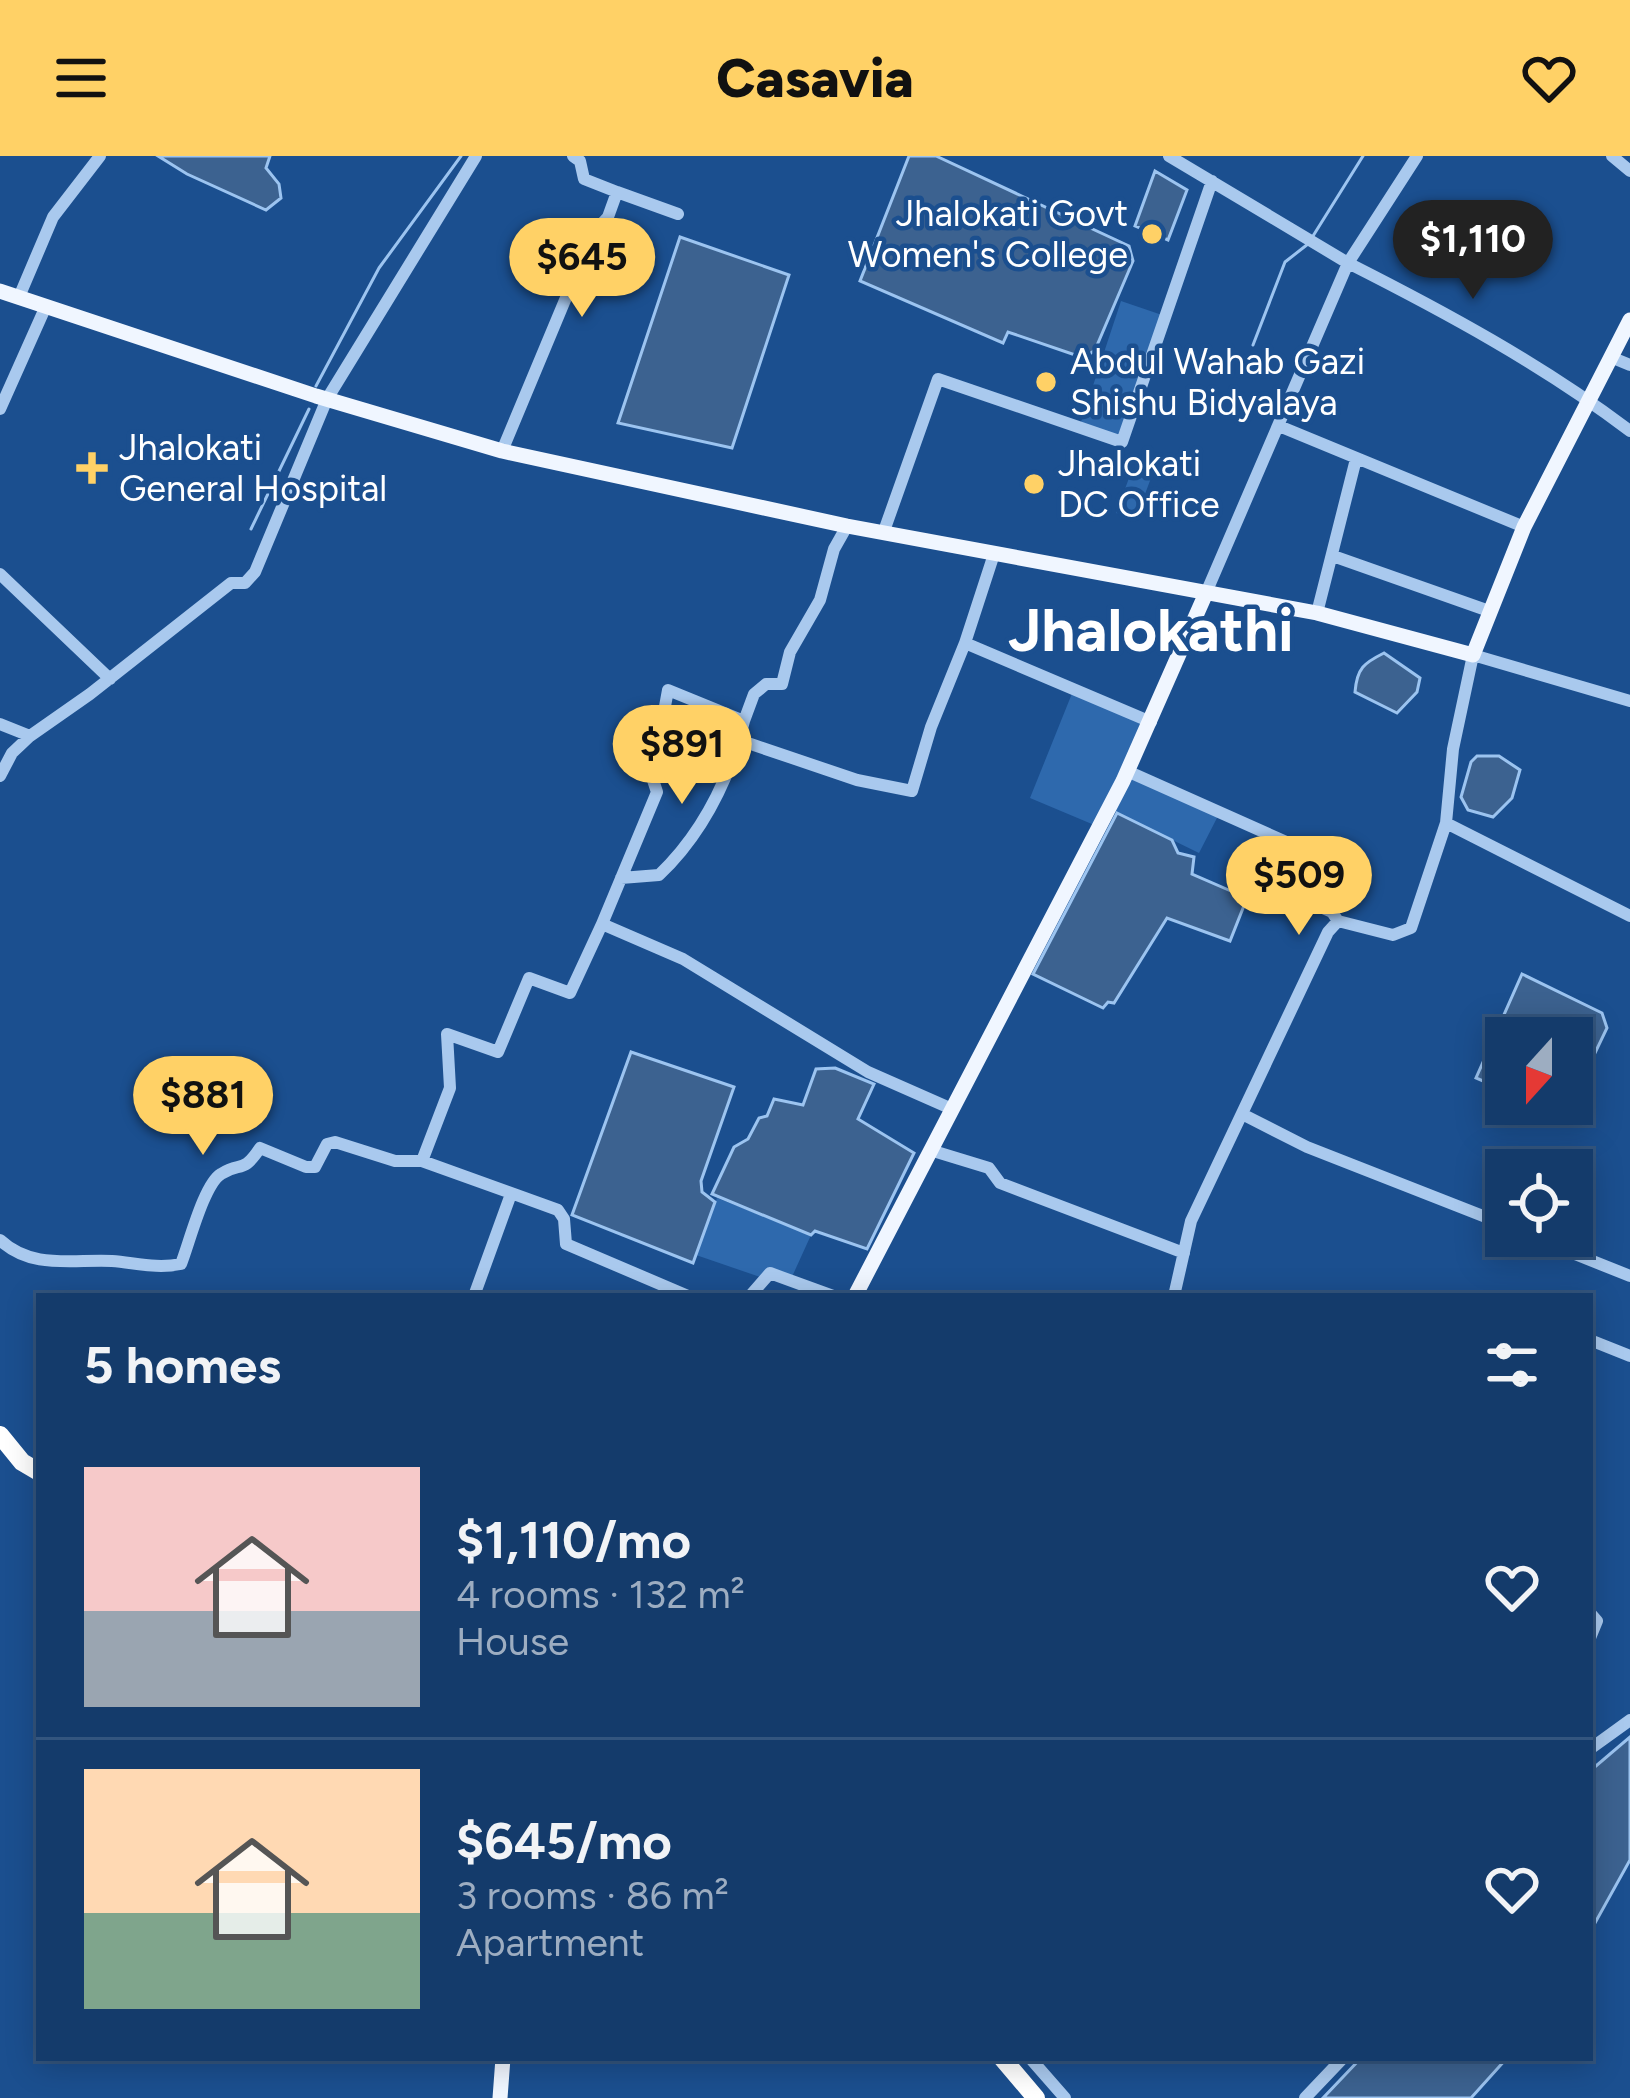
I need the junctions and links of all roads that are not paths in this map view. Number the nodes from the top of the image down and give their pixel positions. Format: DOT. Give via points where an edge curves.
graph roads {
  1 [pos="100,156"];
  2 [pos="476,156"];
  3 [pos="573,156"];
  4 [pos="1169,156"];
  5 [pos="1417,156"];
  6 [pos="1212,181"];
  7 [pos="617,193"];
  8 [pos="678,214"];
  9 [pos="1348,262"];
  10 [pos="0,291"];
  11 [pos="19,297"];
  12 [pos="46,306"];
  13 [pos="1630,320"];
  14 [pos="1612,358"];
  15 [pos="1630,364"];
  16 [pos="327,399"];
  17 [pos="1590,401"];
  18 [pos="0,409"];
  19 [pos="1279,426"];
  20 [pos="1630,431"];
  21 [pos="502,451"];
  22 [pos="1356,459"];
  23 [pos="847,526"];
  24 [pos="1524,527"];
  25 [pos="884,531"];
  26 [pos="994,554"];
  27 [pos="1333,556"];
  28 [pos="0,574"];
  29 [pos="1206,593"];
  30 [pos="1489,610"];
  31 [pos="1317,614"];
  32 [pos="965,643"];
  33 [pos="1473,655"];
  34 [pos="110,679"];
  35 [pos="1630,701"];
  36 [pos="744,722"];
  37 [pos="1151,722"];
  38 [pos="0,724"];
  39 [pos="30,736"];
  40 [pos="740,740"];
  41 [pos="1127,771"];
  42 [pos="0,776"];
  43 [pos="1446,823"];
  44 [pos="621,878"];
  45 [pos="1630,916"];
  46 [pos="1338,920"];
  47 [pos="602,924"];
  48 [pos="952,1108"];
  49 [pos="1242,1114"];
  50 [pos="930,1150"];
  51 [pos="422,1161"];
  52 [pos="511,1194"];
  53 [pos="1485,1218"];
  54 [pos="0,1240"];
  55 [pos="1184,1253"];
  56 [pos="1582,1257"];
  57 [pos="1630,1276"];
  58 [pos="476,1293"];
  59 [pos="681,1293"];
  60 [pos="753,1293"];
  61 [pos="825,1293"];
  62 [pos="857,1293"];
  63 [pos="1175,1293"];
  64 [pos="1593,1341"];
  65 [pos="1630,1356"];
  66 [pos="0,1435"];
  67 [pos="36,1470"];
  68 [pos="1630,1720"];
  69 [pos="1593,1747"];
  70 [pos="503,2061"];
  71 [pos="1005,2061"];
  72 [pos="1033,2061"];
  73 [pos="1340,2061"];
  74 [pos="500,2098"];
  75 [pos="1036,2098"];
  76 [pos="1065,2098"];
  77 [pos="1305,2098"];
  1 -- 11 [label="street" via="53,217"];
  2 -- 16 [label="street"];
  3 -- 7 [label="street" via="584,179"];
  4 -- 6 [label="street"];
  5 -- 9 [label="street"];
  6 -- 9 [label="street"];
  6 -- 25 [label="street" via="1122,442 938,379"];
  7 -- 8 [label="street"];
  7 -- 21 [label="street" via="592,233"];
  9 -- 17 [label="street"];
  9 -- 19 [label="street"];
  10 -- 11 [label="main road"];
  11 -- 12 [label="main road"];
  12 -- 16 [label="main road"];
  12 -- 18 [label="street"];
  13 -- 14 [label="main road"];
  14 -- 15 [label="street"];
  14 -- 17 [label="main road"];
  16 -- 21 [label="main road"];
  16 -- 34 [label="street" via="255,572"];
  17 -- 20 [label="street"];
  17 -- 24 [label="main road"];
  19 -- 22 [label="street"];
  19 -- 29 [label="street"];
  21 -- 23 [label="main road"];
  22 -- 24 [label="street"];
  22 -- 27 [label="street"];
  23 -- 25 [label="main road"];
  23 -- 36 [label="street" via="782,684 754,694"];
  24 -- 30 [label="main road"];
  25 -- 26 [label="main road"];
  26 -- 29 [label="main road"];
  26 -- 32 [label="street"];
  27 -- 30 [label="street"];
  27 -- 31 [label="street"];
  28 -- 34 [label="street"];
  29 -- 31 [label="main road"];
  29 -- 37 [label="main road"];
  30 -- 33 [label="main road"];
  31 -- 33 [label="main road"];
  32 -- 37 [label="street"];
  32 -- 40 [label="street" via="912,791"];
  33 -- 35 [label="street"];
  33 -- 43 [label="street"];
  34 -- 39 [label="street"];
  36 -- 40 [label="street"];
  36 -- 44 [label="street" via="668,690 656,792"];
  37 -- 41 [label="main road"];
  38 -- 39 [label="street"];
  39 -- 42 [label="street"];
  40 -- 44 [label="street" via="716,800 674,860 659,875"];
  41 -- 46 [label="street" via="1329,861 1312,903"];
  41 -- 48 [label="main road"];
  43 -- 45 [label="street"];
  43 -- 46 [label="street" via="1411,928 1394,935"];
  44 -- 47 [label="street"];
  46 -- 49 [label="street"];
  47 -- 48 [label="street" via="683,959 868,1072"];
  47 -- 51 [label="street" via="570,992 529,979 498,1052 447,1034 450,1088"];
  48 -- 50 [label="main road"];
  49 -- 53 [label="street"];
  49 -- 55 [label="street"];
  50 -- 55 [label="street"];
  50 -- 62 [label="main road"];
  51 -- 52 [label="street"];
  51 -- 54 [label="street" via="335,1142 316,1167 306,1167 260,1148 247,1167 221,1174 181,1264 169,1267 60,1264"];
  52 -- 58 [label="street"];
  52 -- 59 [label="street" via="558,1210 566,1244"];
  55 -- 63 [label="street"];
  56 -- 57 [label="street"];
  60 -- 61 [label="street" via="770,1273"];
  64 -- 65 [label="street"];
  66 -- 67 [label="highway"];
  68 -- 69 [label="street"];
  70 -- 74 [label="main road"];
  71 -- 75 [label="highway"];
  72 -- 76 [label="street"];
  73 -- 77 [label="street"];
}
